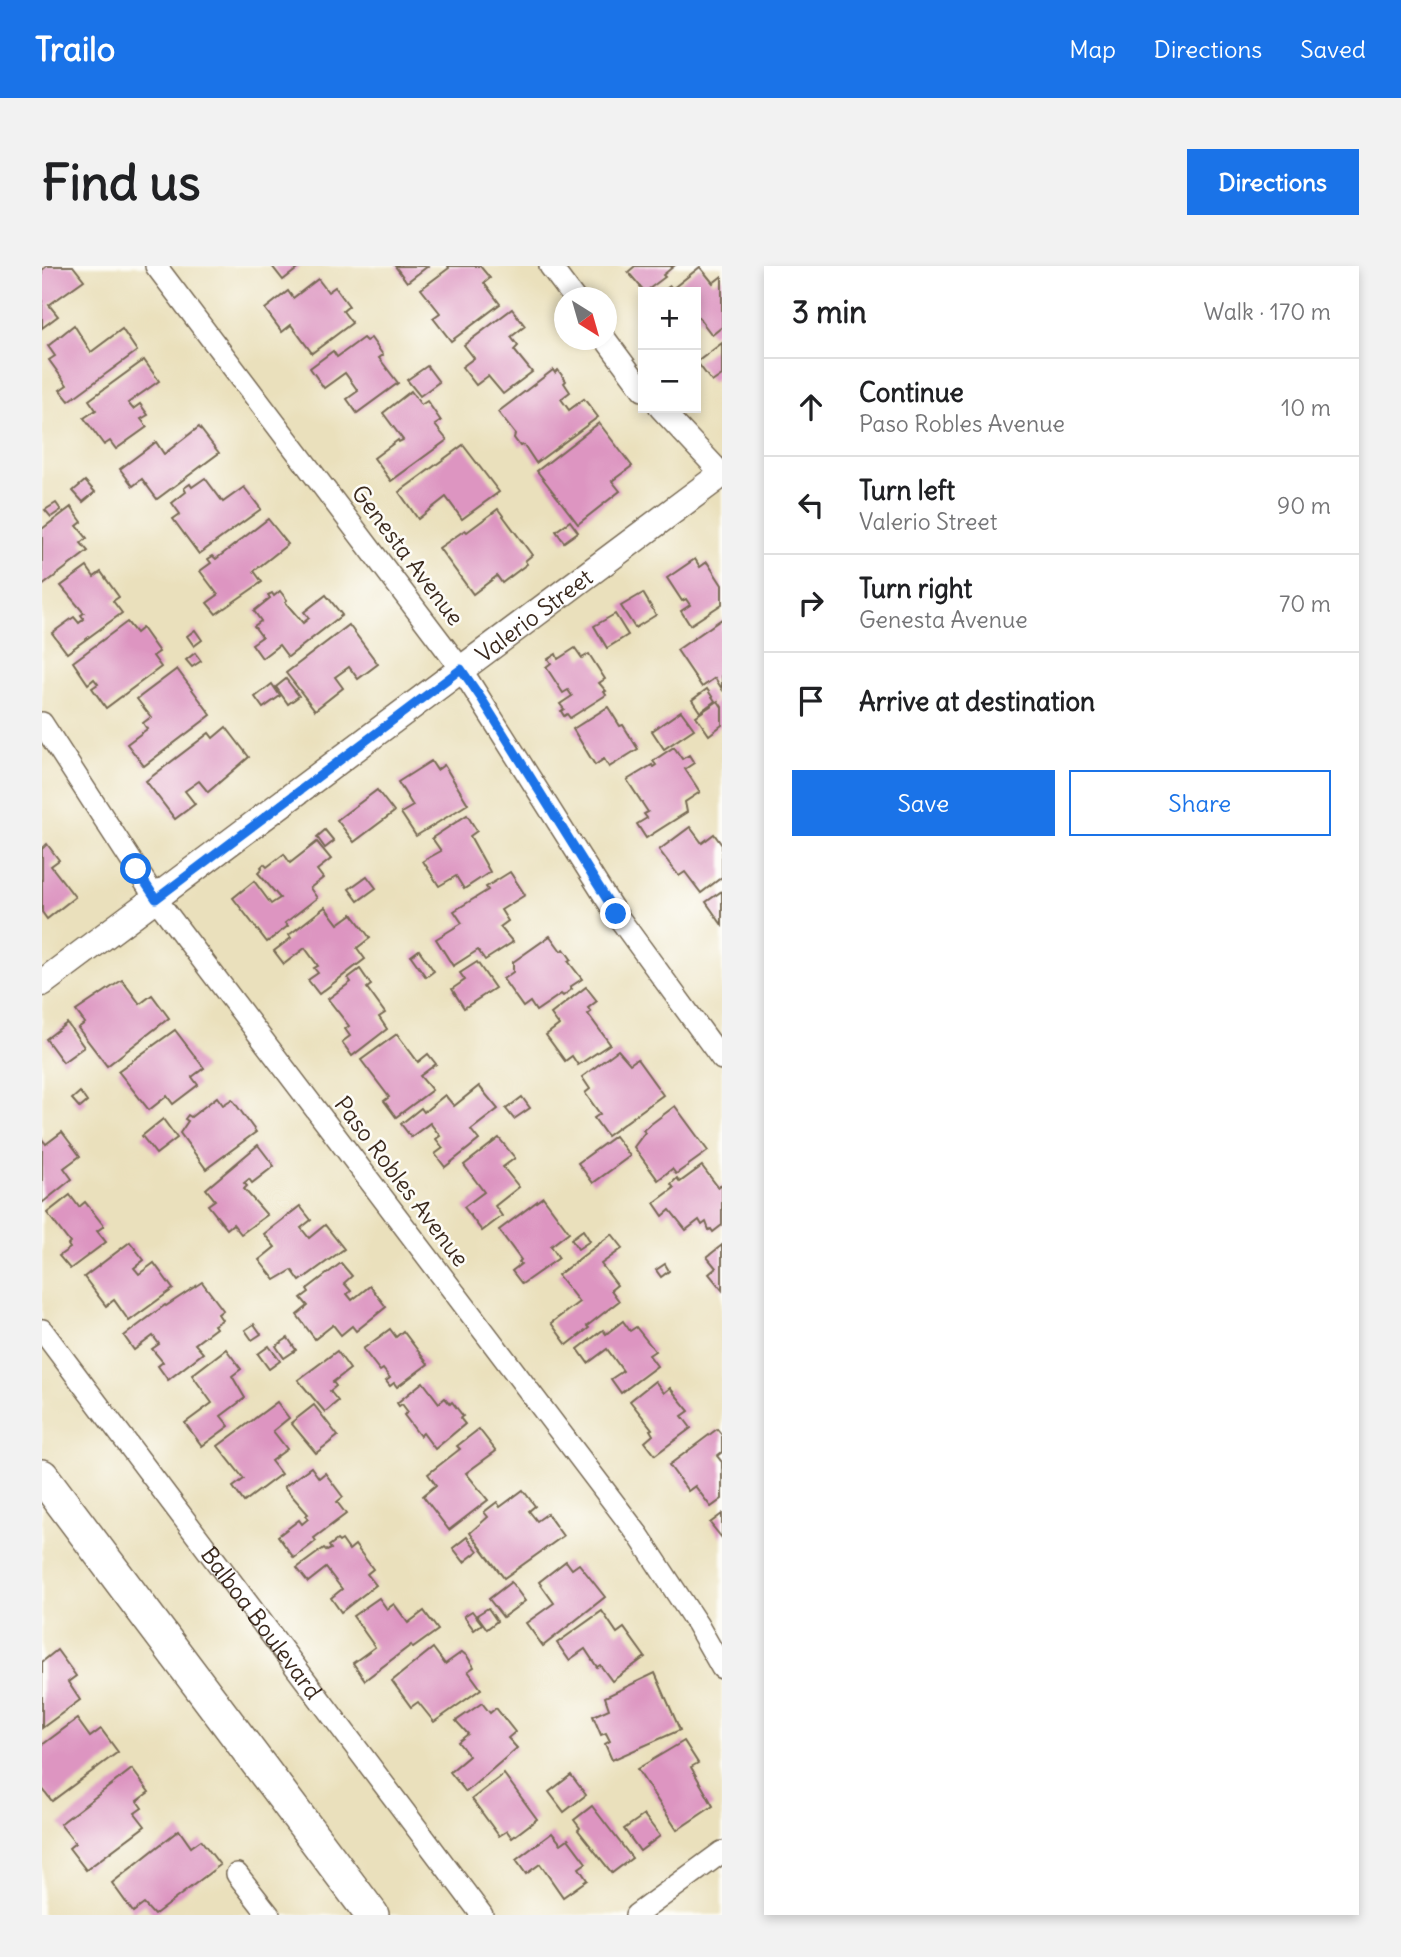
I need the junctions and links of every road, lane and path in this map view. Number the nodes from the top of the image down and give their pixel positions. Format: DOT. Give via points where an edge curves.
graph roads {
  1 [pos="156,266"];
  2 [pos="550,266"];
  3 [pos="566,287"];
  4 [pos="613,350"];
  5 [pos="638,383"];
  6 [pos="665,413"];
  7 [pos="722,474"];
  8 [pos="461,669"];
  9 [pos="42,723"];
  10 [pos="156,899"];
  11 [pos="42,983"];
  12 [pos="722,1059"];
  13 [pos="42,1329"];
  14 [pos="42,1476"];
  15 [pos="722,1668"];
  16 [pos="722,1852"];
  17 [pos="237,1874"];
  18 [pos="268,1915"];
  19 [pos="372,1915"];
  20 [pos="482,1915"];
  21 [pos="636,1915"];
  1 -- 8 [label="street, Genesta Avenue"];
  2 -- 3 [label="street"];
  4 -- 5 [label="street"];
  6 -- 7 [label="street"];
  7 -- 8 [label="street, Valerio Street"];
  8 -- 10 [label="street, Valerio Street"];
  8 -- 12 [label="street, Genesta Avenue" via="616,914"];
  9 -- 10 [label="street, Paso Robles Avenue"];
  10 -- 11 [label="street, Valerio Street"];
  10 -- 15 [label="street, Paso Robles Avenue" via="639,1536"];
  13 -- 20 [label="street, Balboa Boulevard"];
  14 -- 19 [label="main road"];
  16 -- 21 [label="street"];
  17 -- 18 [label="street"];
}
